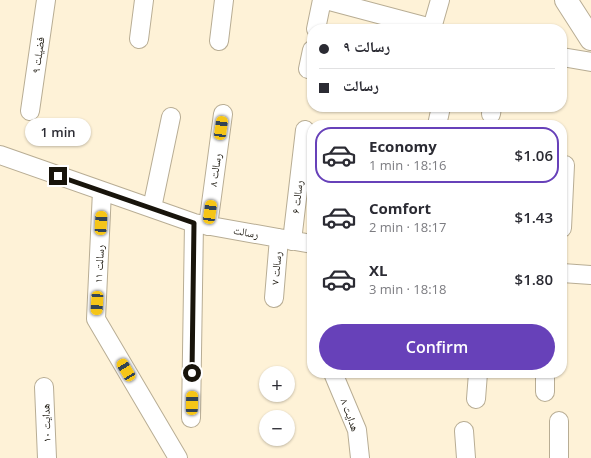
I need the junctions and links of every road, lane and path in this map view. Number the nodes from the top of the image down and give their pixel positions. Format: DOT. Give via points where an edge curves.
graph roads {
  1 [pos="46,0"];
  2 [pos="144,0"];
  3 [pos="224,0"];
  4 [pos="322,0"];
  5 [pos="326,0"];
  6 [pos="440,0"];
  7 [pos="566,0"];
  8 [pos="317,24"];
  9 [pos="418,24"];
  10 [pos="434,24"];
  11 [pos="139,39"];
  12 [pos="591,39"];
  13 [pos="219,41"];
  14 [pos="567,59"];
  15 [pos="591,62"];
  16 [pos="30,111"];
  17 [pos="223,114"];
  18 [pos="171,117"];
  19 [pos="305,130"];
  20 [pos="0,155"];
  21 [pos="102,191"];
  22 [pos="152,208"];
  23 [pos="201,224"];
  24 [pos="286,239"];
  25 [pos="307,243"];
  26 [pos="567,273"];
  27 [pos="591,275"];
  28 [pos="274,298"];
  29 [pos="335,378"];
  30 [pos="478,378"];
  31 [pos="545,378"];
  32 [pos="44,387"];
  33 [pos="545,392"];
  34 [pos="476,399"];
  35 [pos="192,418"];
  36 [pos="559,421"];
  37 [pos="464,431"];
  38 [pos="47,458"];
  39 [pos="178,458"];
  40 [pos="360,458"];
  41 [pos="466,458"];
  42 [pos="559,458"];
  1 -- 16 [label="street, فضیلت ۹"];
  2 -- 11 [label="street"];
  3 -- 13 [label="street"];
  4 -- 8 [label="street"];
  5 -- 9 [label="street"];
  6 -- 10 [label="street"];
  7 -- 12 [label="main road"];
  14 -- 15 [label="street"];
  17 -- 23 [label="street, رسالت ۸"];
  18 -- 22 [label="street"];
  19 -- 24 [label="street, رسالت ۶"];
  20 -- 21 [label="street, رسالت"];
  21 -- 22 [label="street, رسالت"];
  21 -- 39 [label="street, رسالت ۱۱" via="96,319"];
  22 -- 23 [label="street, رسالت"];
  23 -- 24 [label="street, رسالت"];
  23 -- 35 [label="street, رسالت ۸"];
  24 -- 25 [label="street, رسالت"];
  24 -- 28 [label="street, رسالت ۷"];
  26 -- 27 [label="street"];
  29 -- 40 [label="street, هدایت ۸" via="357,430"];
  30 -- 34 [label="street"];
  31 -- 33 [label="street"];
  32 -- 38 [label="street, هدایت ۱۰"];
  36 -- 42 [label="street"];
  37 -- 41 [label="street"];
}
